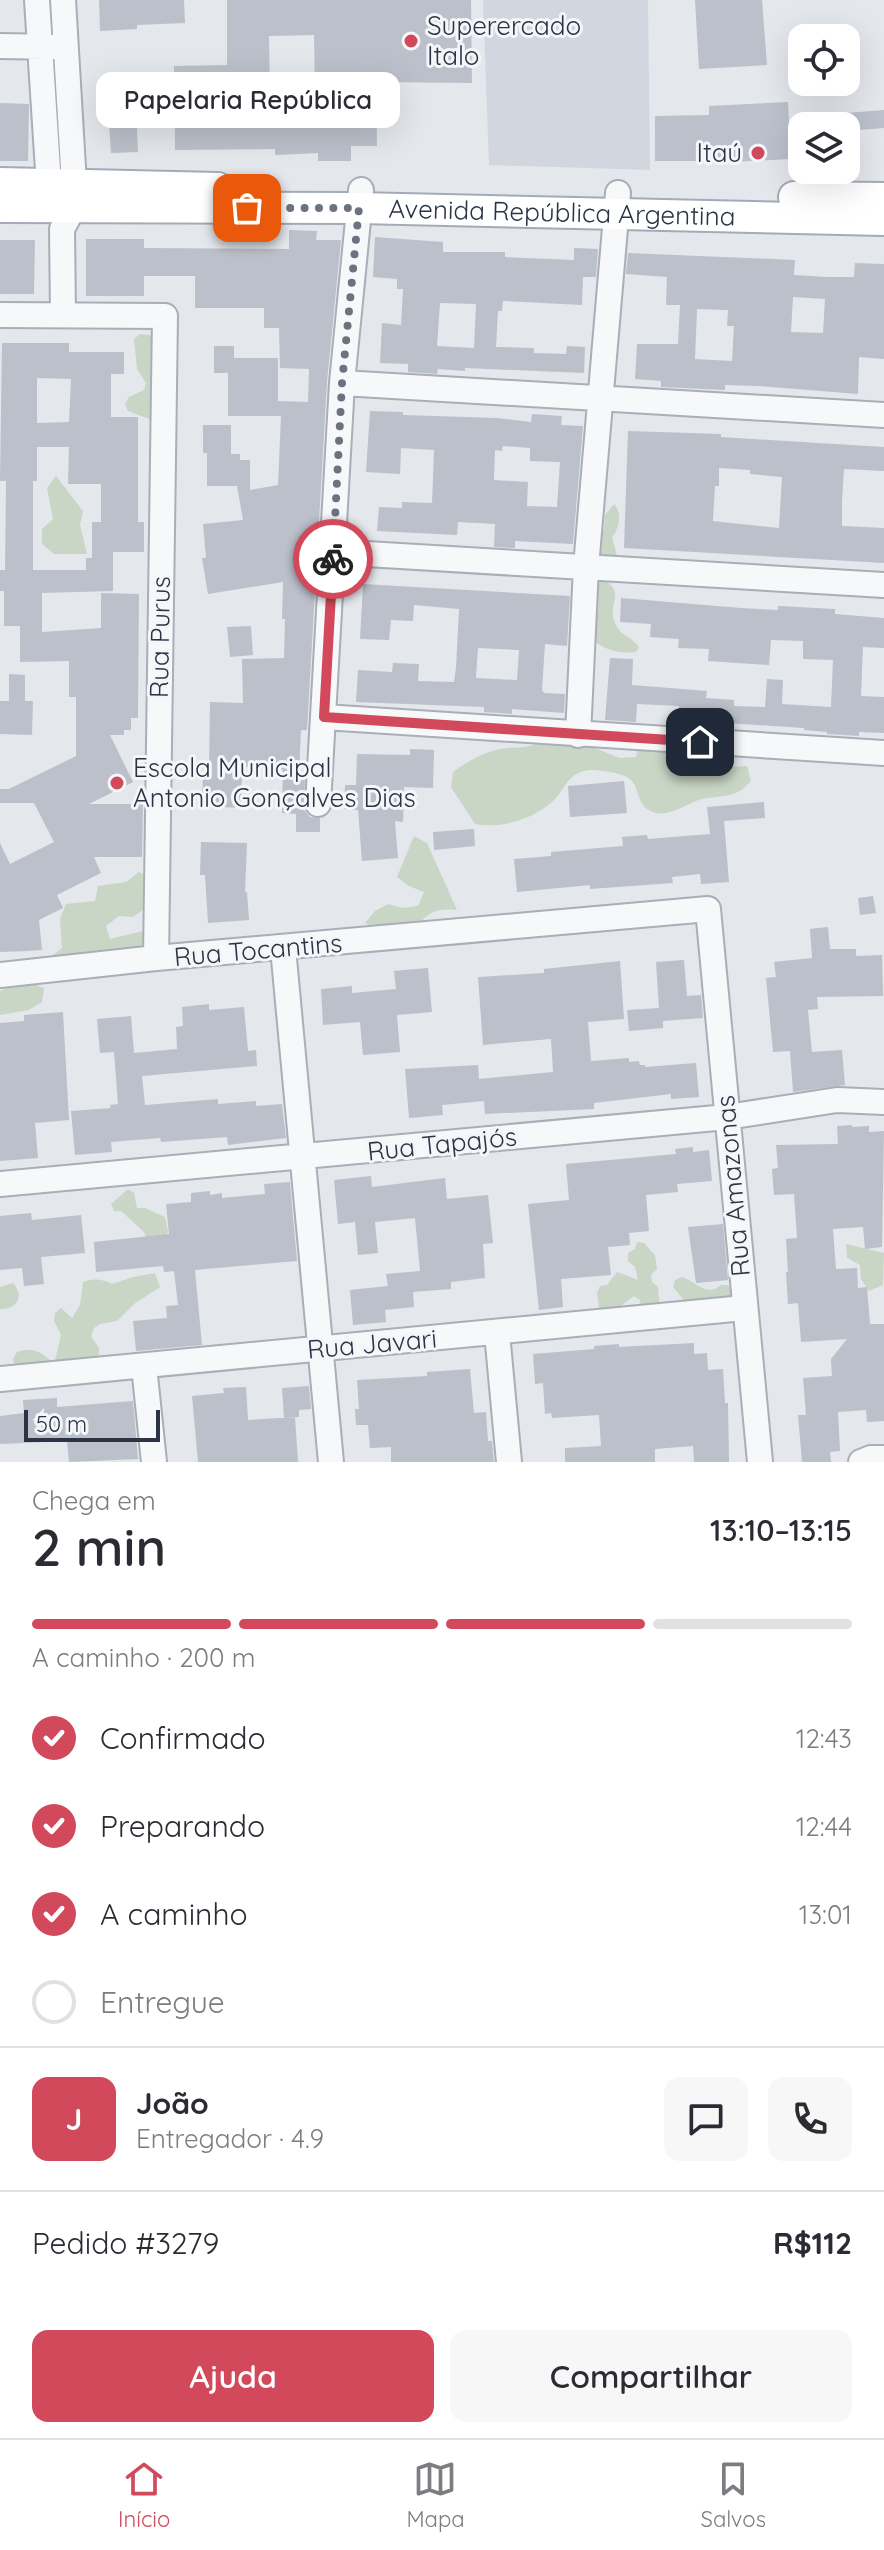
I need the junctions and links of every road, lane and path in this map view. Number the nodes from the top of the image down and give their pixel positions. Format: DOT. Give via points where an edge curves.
graph roads {
  1 [pos="37,0"];
  2 [pos="63,0"];
  3 [pos="0,46"];
  4 [pos="40,46"];
  5 [pos="66,47"];
  6 [pos="0,183"];
  7 [pos="884,198"];
  8 [pos="360,199"];
  9 [pos="62,203"];
  10 [pos="618,203"];
  11 [pos="0,207"];
  12 [pos="884,220"];
  13 [pos="63,314"];
  14 [pos="0,315"];
  15 [pos="342,383"];
  16 [pos="602,398"];
  17 [pos="884,415"];
  18 [pos="333,552"];
  19 [pos="586,567"];
  20 [pos="884,585"];
  21 [pos="324,717"];
  22 [pos="578,735"];
  23 [pos="884,753"];
  24 [pos="318,804"];
  25 [pos="708,909"];
  26 [pos="283,948"];
  27 [pos="156,958"];
  28 [pos="0,975"];
  29 [pos="884,1102"];
  30 [pos="727,1117"];
  31 [pos="303,1157"];
  32 [pos="0,1184"];
  33 [pos="744,1308"];
  34 [pos="497,1333"];
  35 [pos="320,1348"];
  36 [pos="144,1366"];
  37 [pos="0,1379"];
  38 [pos="884,1458"];
  39 [pos="154,1462"];
  40 [pos="331,1462"];
  41 [pos="509,1462"];
  42 [pos="760,1462"];
  43 [pos="861,1462"];
  1 -- 4 [label="street"];
  2 -- 5 [label="street"];
  3 -- 4 [label="street"];
  4 -- 5 [label="street"];
  4 -- 9 [label="street"];
  5 -- 9 [label="street"];
  6 -- 9 [label="main road, Avenida República Argentina"];
  7 -- 10 [label="main road, Avenida República Argentina"];
  8 -- 9 [label="main road, Avenida República Argentina"];
  8 -- 10 [label="main road, Avenida República Argentina"];
  8 -- 15 [label="street"];
  9 -- 11 [label="main road, Avenida República Argentina"];
  9 -- 13 [label="street"];
  10 -- 12 [label="main road, Avenida República Argentina"];
  10 -- 16 [label="street"];
  13 -- 14 [label="street"];
  13 -- 27 [label="street, Rua Purus" via="165,316"];
  15 -- 16 [label="street"];
  15 -- 18 [label="street"];
  16 -- 17 [label="street"];
  16 -- 19 [label="street"];
  18 -- 19 [label="street"];
  18 -- 21 [label="street"];
  19 -- 20 [label="street"];
  19 -- 22 [label="street"];
  21 -- 22 [label="street"];
  21 -- 24 [label="street"];
  22 -- 23 [label="street"];
  25 -- 26 [label="street, Rua Tocantins"];
  25 -- 30 [label="street, Rua Amazonas"];
  26 -- 27 [label="street, Rua Tocantins"];
  26 -- 31 [label="street"];
  27 -- 28 [label="street, Rua Tocantins"];
  29 -- 30 [label="street, Rua Tapajós" via="837,1100"];
  30 -- 31 [label="street, Rua Tapajós"];
  30 -- 33 [label="street, Rua Amazonas"];
  31 -- 32 [label="street, Rua Tapajós"];
  31 -- 35 [label="street"];
  33 -- 34 [label="street, Rua Javari"];
  33 -- 42 [label="street, Rua Amazonas"];
  34 -- 35 [label="street, Rua Javari"];
  34 -- 41 [label="street"];
  35 -- 36 [label="street, Rua Javari"];
  35 -- 40 [label="street"];
  36 -- 37 [label="street, Rua Javari"];
  36 -- 39 [label="street"];
  38 -- 43 [label="street"];
}
